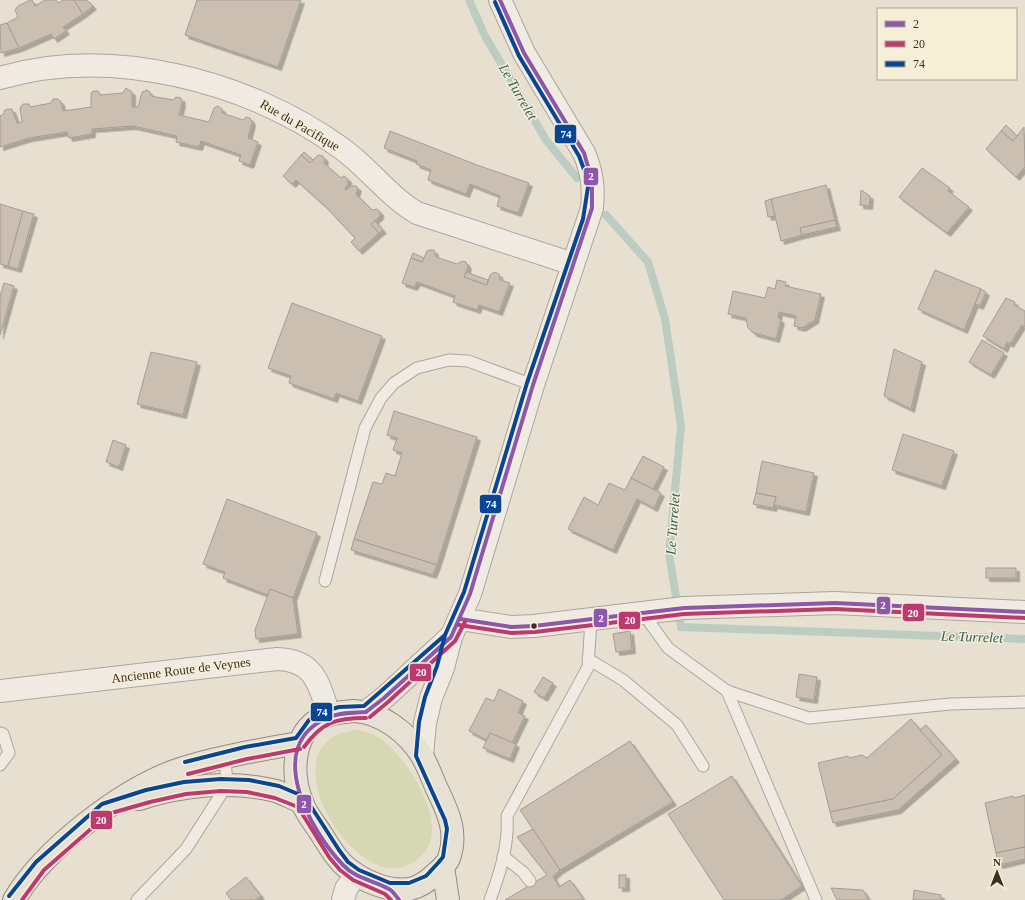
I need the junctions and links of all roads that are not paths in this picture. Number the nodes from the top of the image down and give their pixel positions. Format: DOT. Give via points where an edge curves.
graph roads {
  1 [pos="500,0"];
  2 [pos="0,78"];
  3 [pos="574,264"];
  4 [pos="533,385"];
  5 [pos="325,581"];
  6 [pos="1025,612"];
  7 [pos="647,614"];
  8 [pos="591,620"];
  9 [pos="456,628"];
  10 [pos="588,660"];
  11 [pos="0,691"];
  12 [pos="727,691"];
  13 [pos="1025,702"];
  14 [pos="366,712"];
  15 [pos="329,715"];
  16 [pos="0,733"];
  17 [pos="299,743"];
  18 [pos="422,756"];
  19 [pos="225,758"];
  20 [pos="0,765"];
  21 [pos="703,766"];
  22 [pos="227,785"];
  23 [pos="302,802"];
  24 [pos="105,809"];
  25 [pos="503,856"];
  26 [pos="443,867"];
  27 [pos="356,875"];
  28 [pos="530,881"];
  29 [pos="394,894"];
  30 [pos="14,900"];
  31 [pos="137,900"];
  32 [pos="343,900"];
  33 [pos="448,900"];
  34 [pos="490,900"];
  35 [pos="816,900"];
  1 -- 3 [label="street" via="524,53 584,153 591,170 594,187 592,208"];
  2 -- 3 [label="street, Rue du Pacifique" via="21,72 102,66 145,70 196,80 256,100 302,123 342,149 401,204 417,213"];
  3 -- 4 [label="street"];
  4 -- 5 [label="lane" via="468,361 449,360 417,368 394,383 381,398 365,428"];
  4 -- 9 [label="street" via="470,594"];
  6 -- 7 [label="street" via="835,603 677,610"];
  7 -- 8 [label="street"];
  7 -- 12 [label="lane" via="650,623 668,648"];
  8 -- 9 [label="street" via="510,627"];
  8 -- 10 [label="lane"];
  9 -- 14 [label="street" via="384,698"];
  9 -- 18 [label="street" via="431,698 425,723"];
  10 -- 21 [label="lane" via="623,680 677,725"];
  10 -- 25 [label="lane" via="588,667 507,816 508,830"];
  11 -- 15 [label="street, Ancienne Route de Veynes" via="290,659 300,662 312,672"];
  12 -- 13 [label="lane" via="809,718 950,704"];
  12 -- 35 [label="lane"];
  14 -- 15 [label="main road"];
  14 -- 18 [label="main road" via="383,718"];
  15 -- 17 [label="main road" via="313,724"];
  16 -- 20 [label="lane" via="3,734 9,753"];
  17 -- 19 [label="main road"];
  17 -- 23 [label="main road" via="296,775"];
  18 -- 26 [label="main road" via="451,818 453,830 449,859"];
  19 -- 22 [label="lane"];
  19 -- 24 [label="main road" via="177,770 141,787"];
  22 -- 23 [label="main road" via="277,792"];
  22 -- 24 [label="main road" via="185,788"];
  22 -- 31 [label="lane" via="186,849"];
  23 -- 27 [label="main road" via="334,854"];
  24 -- 30 [label="main road" via="40,866"];
  25 -- 28 [label="lane"];
  25 -- 34 [label="lane" via="500,874"];
  26 -- 29 [label="main road" via="429,880"];
  26 -- 33 [label="main road"];
  27 -- 29 [label="main road"];
  27 -- 32 [label="street" via="346,889"];
}
